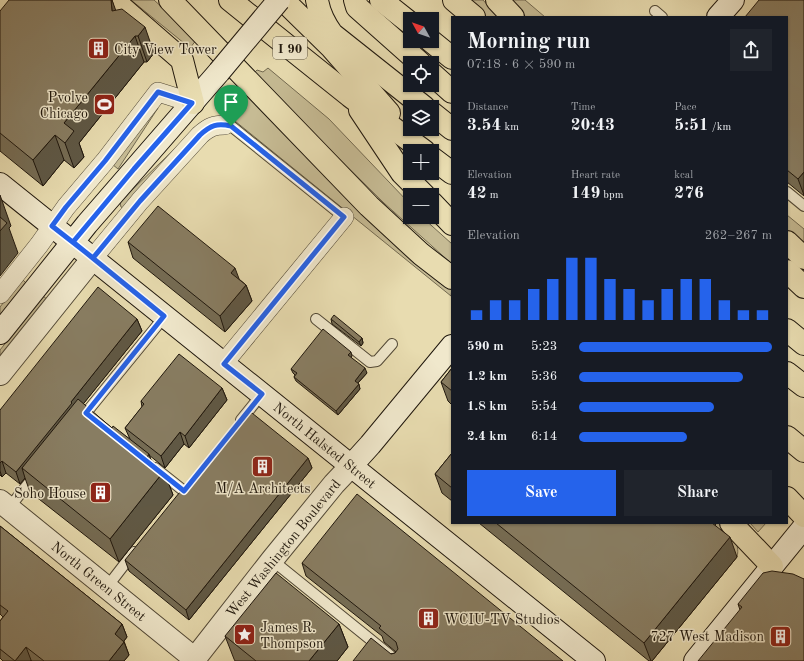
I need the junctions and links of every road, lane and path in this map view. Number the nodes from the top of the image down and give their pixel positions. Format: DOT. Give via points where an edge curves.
graph roads {
  1 [pos="113,0"];
  2 [pos="170,0"];
  3 [pos="230,0"];
  4 [pos="279,0"];
  5 [pos="283,0"];
  6 [pos="317,0"];
  7 [pos="355,0"];
  8 [pos="381,0"];
  9 [pos="454,0"];
  10 [pos="497,0"];
  11 [pos="733,0"];
  12 [pos="473,16"];
  13 [pos="512,16"];
  14 [pos="719,16"];
  15 [pos="403,18"];
  16 [pos="439,47"];
  17 [pos="412,56"];
  18 [pos="451,57"];
  19 [pos="439,80"];
  20 [pos="451,91"];
  21 [pos="350,96"];
  22 [pos="416,100"];
  23 [pos="192,103"];
  24 [pos="439,119"];
  25 [pos="226,125"];
  26 [pos="451,128"];
  27 [pos="414,144"];
  28 [pos="418,144"];
  29 [pos="439,163"];
  30 [pos="451,172"];
  31 [pos="0,184"];
  32 [pos="417,188"];
  33 [pos="788,193"];
  34 [pos="804,206"];
  35 [pos="439,210"];
  36 [pos="344,217"];
  37 [pos="451,223"];
  38 [pos="52,226"];
  39 [pos="73,242"];
  40 [pos="788,243"];
  41 [pos="93,258"];
  42 [pos="804,258"];
  43 [pos="788,272"];
  44 [pos="451,277"];
  45 [pos="788,285"];
  46 [pos="804,287"];
  47 [pos="0,294"];
  48 [pos="804,295"];
  49 [pos="164,316"];
  50 [pos="316,319"];
  51 [pos="788,331"];
  52 [pos="0,334"];
  53 [pos="392,344"];
  54 [pos="804,344"];
  55 [pos="451,347"];
  56 [pos="224,364"];
  57 [pos="0,374"];
  58 [pos="788,374"];
  59 [pos="804,386"];
  60 [pos="262,394"];
  61 [pos="86,413"];
  62 [pos="96,420"];
  63 [pos="77,424"];
  64 [pos="236,426"];
  65 [pos="788,438"];
  66 [pos="804,451"];
  67 [pos="148,462"];
  68 [pos="44,465"];
  69 [pos="351,466"];
  70 [pos="184,491"];
  71 [pos="788,500"];
  72 [pos="5,505"];
  73 [pos="732,524"];
  74 [pos="802,525"];
  75 [pos="142,543"];
  76 [pos="272,560"];
  77 [pos="772,566"];
  78 [pos="107,587"];
  79 [pos="196,660"];
  80 [pos="397,661"];
  81 [pos="594,661"];
  82 [pos="695,661"];
  1 -- 23 [label="highway" via="182,60"];
  2 -- 44 [label="highway" via="369,206 421,254"];
  3 -- 21 [label="highway, I 90"];
  4 -- 23 [label="main road, bridge"];
  5 -- 28 [label="highway" via="332,48"];
  6 -- 22 [label="highway" via="320,13 332,34"];
  7 -- 17 [label="highway" via="357,7"];
  8 -- 15 [label="highway"];
  9 -- 12 [label="highway"];
  10 -- 13 [label="highway"];
  11 -- 14 [label="main road"];
  16 -- 18 [label="highway"];
  19 -- 20 [label="highway"];
  21 -- 27 [label="highway, I 90"];
  21 -- 32 [label="highway" via="402,173"];
  23 -- 38 [label="street" via="158,92"];
  23 -- 39 [label="main road"];
  24 -- 26 [label="highway"];
  25 -- 36 [label="lane" via="231,126"];
  25 -- 41 [label="street" via="209,127 200,135"];
  29 -- 30 [label="highway, I 90"];
  31 -- 38 [label="main road, North Halsted Street"];
  33 -- 34 [label="lane"];
  35 -- 37 [label="highway"];
  36 -- 56 [label="street"];
  38 -- 39 [label="main road, North Halsted Street"];
  38 -- 47 [label="street"];
  39 -- 41 [label="main road, North Halsted Street"];
  39 -- 52 [label="main road"];
  40 -- 42 [label="highway"];
  41 -- 49 [label="main road, North Halsted Street"];
  41 -- 57 [label="main road"];
  43 -- 46 [label="highway"];
  45 -- 48 [label="highway"];
  49 -- 56 [label="main road, North Halsted Street"];
  49 -- 61 [label="lane"];
  50 -- 53 [label="lane" via="370,362 377,361"];
  51 -- 54 [label="highway"];
  55 -- 69 [label="main road, West Washington Boulevard"];
  56 -- 60 [label="main road, North Halsted Street"];
  58 -- 59 [label="highway"];
  60 -- 64 [label="lane"];
  60 -- 69 [label="main road, North Halsted Street"];
  61 -- 62 [label="lane"];
  61 -- 63 [label="lane"];
  65 -- 66 [label="highway"];
  67 -- 70 [label="lane"];
  68 -- 72 [label="lane"];
  69 -- 76 [label="main road, West Washington Boulevard"];
  69 -- 81 [label="main road, North Halsted Street"];
  71 -- 74 [label="highway"];
  72 -- 78 [label="main road, North Green Street"];
  73 -- 77 [label="highway"];
  74 -- 77 [label="main road"];
  75 -- 78 [label="lane"];
  76 -- 79 [label="main road, West Washington Boulevard"];
  76 -- 80 [label="lane"];
  77 -- 82 [label="main road"];
  78 -- 79 [label="main road, North Green Street"];
}
